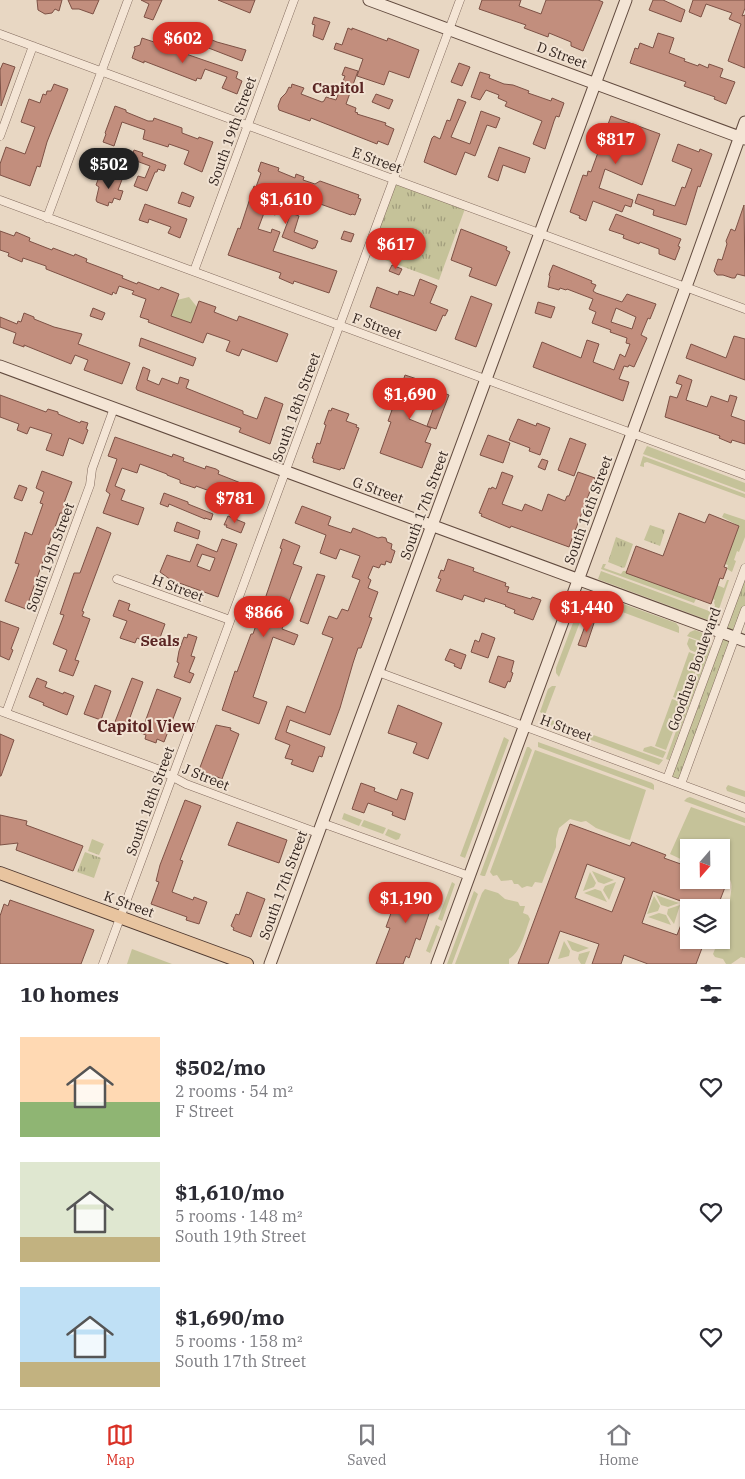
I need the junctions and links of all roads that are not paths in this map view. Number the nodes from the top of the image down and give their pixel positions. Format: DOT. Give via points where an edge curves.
graph roads {
  1 [pos="128,0"];
  2 [pos="294,0"];
  3 [pos="369,0"];
  4 [pos="460,0"];
  5 [pos="626,0"];
  6 [pos="449,30"];
  7 [pos="0,34"];
  8 [pos="33,46"];
  9 [pos="101,72"];
  10 [pos="595,83"];
  11 [pos="745,122"];
  12 [pos="248,126"];
  13 [pos="0,136"];
  14 [pos="742,138"];
  15 [pos="394,180"];
  16 [pos="0,200"];
  17 [pos="47,218"];
  18 [pos="540,233"];
  19 [pos="194,271"];
  20 [pos="686,288"];
  21 [pos="745,309"];
  22 [pos="339,326"];
  23 [pos="0,366"];
  24 [pos="486,380"];
  25 [pos="114,408"];
  26 [pos="632,434"];
  27 [pos="285,472"];
  28 [pos="745,475"];
  29 [pos="432,526"];
  30 [pos="745,568"];
  31 [pos="117,579"];
  32 [pos="578,580"];
  33 [pos="745,610"];
  34 [pos="230,620"];
  35 [pos="721,632"];
  36 [pos="740,639"];
  37 [pos="378,672"];
  38 [pos="3,712"];
  39 [pos="524,726"];
  40 [pos="172,776"];
  41 [pos="667,779"];
  42 [pos="681,784"];
  43 [pos="745,808"];
  44 [pos="320,828"];
  45 [pos="0,873"];
  46 [pos="469,876"];
  47 [pos="120,917"];
  48 [pos="103,964"];
  49 [pos="247,964"];
  50 [pos="270,964"];
  51 [pos="437,964"];
  1 -- 9 [label="street"];
  2 -- 12 [label="street, South 19th Street"];
  3 -- 6 [label="main road, D Street"];
  4 -- 6 [label="street, South 18th Street"];
  5 -- 10 [label="main road, South 17th Street"];
  6 -- 10 [label="main road, D Street"];
  6 -- 15 [label="street, South 18th Street"];
  7 -- 8 [label="street, E Street"];
  8 -- 9 [label="street, E Street"];
  8 -- 13 [label="street"];
  9 -- 12 [label="street, E Street"];
  9 -- 17 [label="street"];
  10 -- 14 [label="main road, D Street"];
  10 -- 18 [label="main road, South 17th Street"];
  11 -- 14 [label="main road, South 16th Street"];
  12 -- 15 [label="street, E Street"];
  12 -- 19 [label="street, South 19th Street"];
  14 -- 20 [label="main road, South 16th Street"];
  15 -- 18 [label="street, E Street"];
  15 -- 22 [label="street, South 18th Street"];
  16 -- 17 [label="street, F Street"];
  17 -- 19 [label="street, F Street"];
  18 -- 20 [label="street, E Street"];
  18 -- 24 [label="main road, South 17th Street"];
  19 -- 22 [label="street, F Street"];
  20 -- 21 [label="street, E Street"];
  20 -- 26 [label="main road, South 16th Street"];
  22 -- 24 [label="street, F Street"];
  22 -- 27 [label="street, South 18th Street"];
  23 -- 25 [label="main road, G Street"];
  24 -- 26 [label="street, F Street"];
  24 -- 29 [label="main road, South 17th Street"];
  25 -- 27 [label="main road, G Street"];
  25 -- 38 [label="street, South 19th Street" via="92,469 90,485"];
  26 -- 28 [label="street, F Street"];
  26 -- 32 [label="main road, South 16th Street"];
  27 -- 29 [label="main road, G Street"];
  27 -- 34 [label="street, South 18th Street"];
  29 -- 32 [label="main road, G Street"];
  29 -- 37 [label="main road, South 17th Street"];
  30 -- 35 [label="street, Goodhue Boulevard"];
  31 -- 34 [label="street, H Street"];
  32 -- 35 [label="main road, G Street"];
  32 -- 39 [label="main road, South 16th Street"];
  33 -- 36 [label="street, Goodhue Boulevard"];
  34 -- 40 [label="street, South 18th Street"];
  35 -- 36 [label="main road, G Street"];
  35 -- 41 [label="street, Goodhue Boulevard"];
  36 -- 42 [label="street, Goodhue Boulevard"];
  37 -- 39 [label="street, H Street"];
  37 -- 44 [label="main road, South 17th Street"];
  38 -- 40 [label="street, J Street"];
  39 -- 41 [label="street, H Street"];
  39 -- 46 [label="main road, South 16th Street"];
  40 -- 44 [label="street, J Street" via="186,784"];
  40 -- 47 [label="street, South 18th Street"];
  41 -- 42 [label="street, H Street"];
  42 -- 43 [label="street, H Street"];
  44 -- 46 [label="street, J Street"];
  44 -- 50 [label="main road, South 17th Street"];
  45 -- 47 [label="main road, K Street"];
  46 -- 51 [label="main road, South 16th Street"];
  47 -- 48 [label="street, South 18th Street"];
  47 -- 49 [label="main road, K Street"];
}
